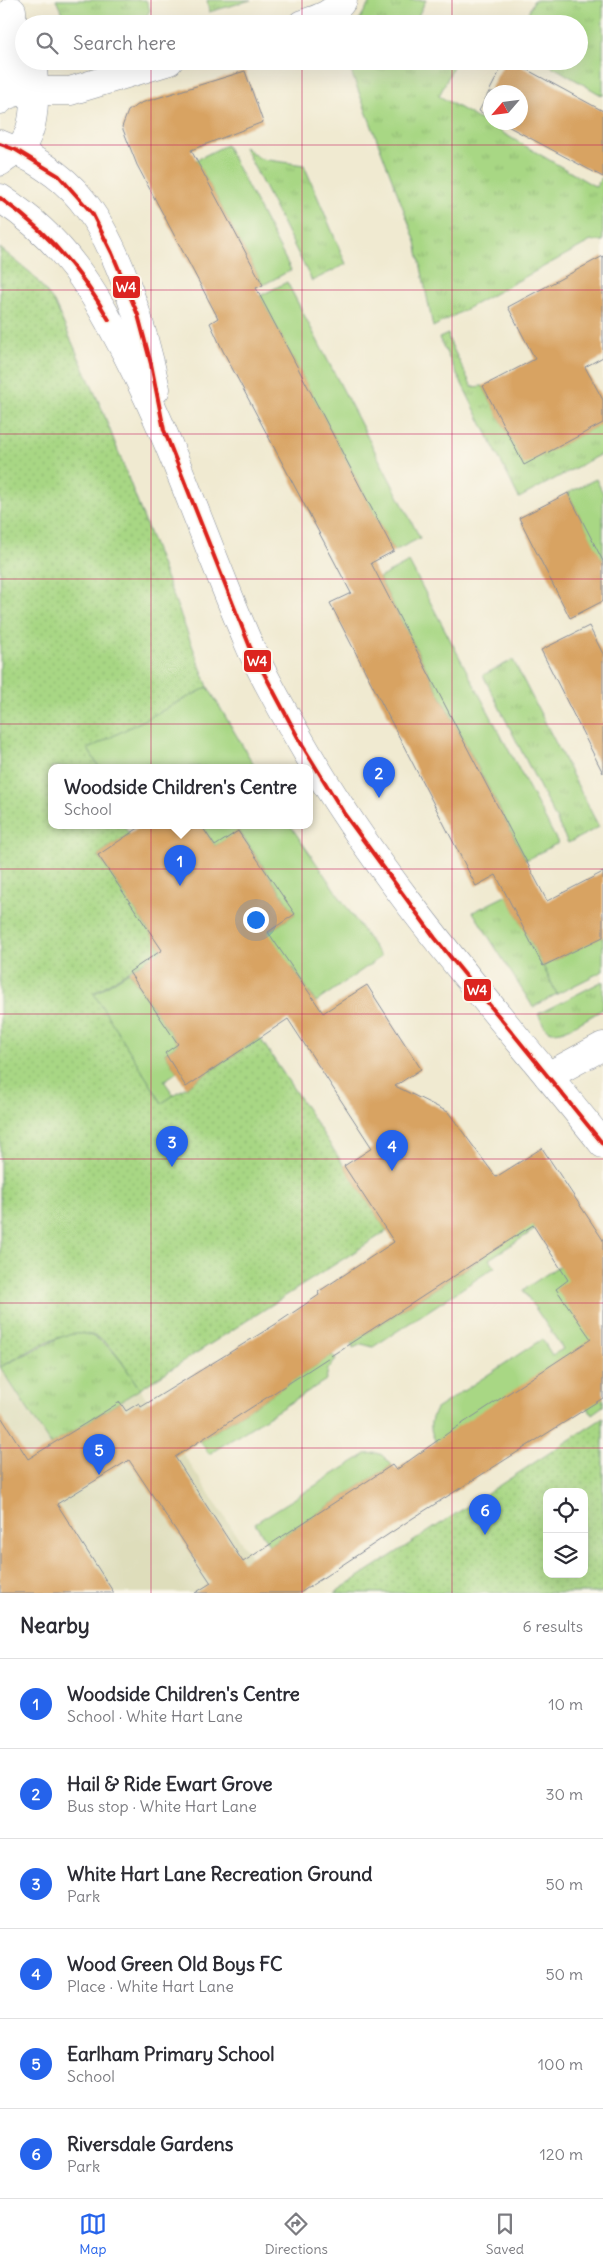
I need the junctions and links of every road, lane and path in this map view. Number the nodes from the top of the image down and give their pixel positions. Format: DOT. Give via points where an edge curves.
graph roads {
  1 [pos="343,0"];
  2 [pos="9,6"];
  3 [pos="326,15"];
  4 [pos="15,19"];
  5 [pos="33,70"];
  6 [pos="139,70"];
  7 [pos="34,92"];
  8 [pos="1,98"];
  9 [pos="12,146"];
  10 [pos="0,198"];
  11 [pos="164,430"];
  12 [pos="603,1046"];
  13 [pos="548,1076"];
  14 [pos="603,1144"];
  1 -- 3 [label="street"];
  2 -- 4 [label="street"];
  2 -- 8 [label="street" via="13,55 11,74"];
  5 -- 7 [label="street"];
  6 -- 7 [label="street" via="70,91"];
  7 -- 8 [label="street" via="19,91"];
  7 -- 9 [label="street"];
  9 -- 11 [label="street" via="59,176 92,213 138,315"];
  10 -- 11 [label="street" via="36,223 94,291"];
  11 -- 13 [label="street" via="250,647 302,744 345,815 435,938"];
  12 -- 13 [label="street"];
  13 -- 14 [label="street"];
}
